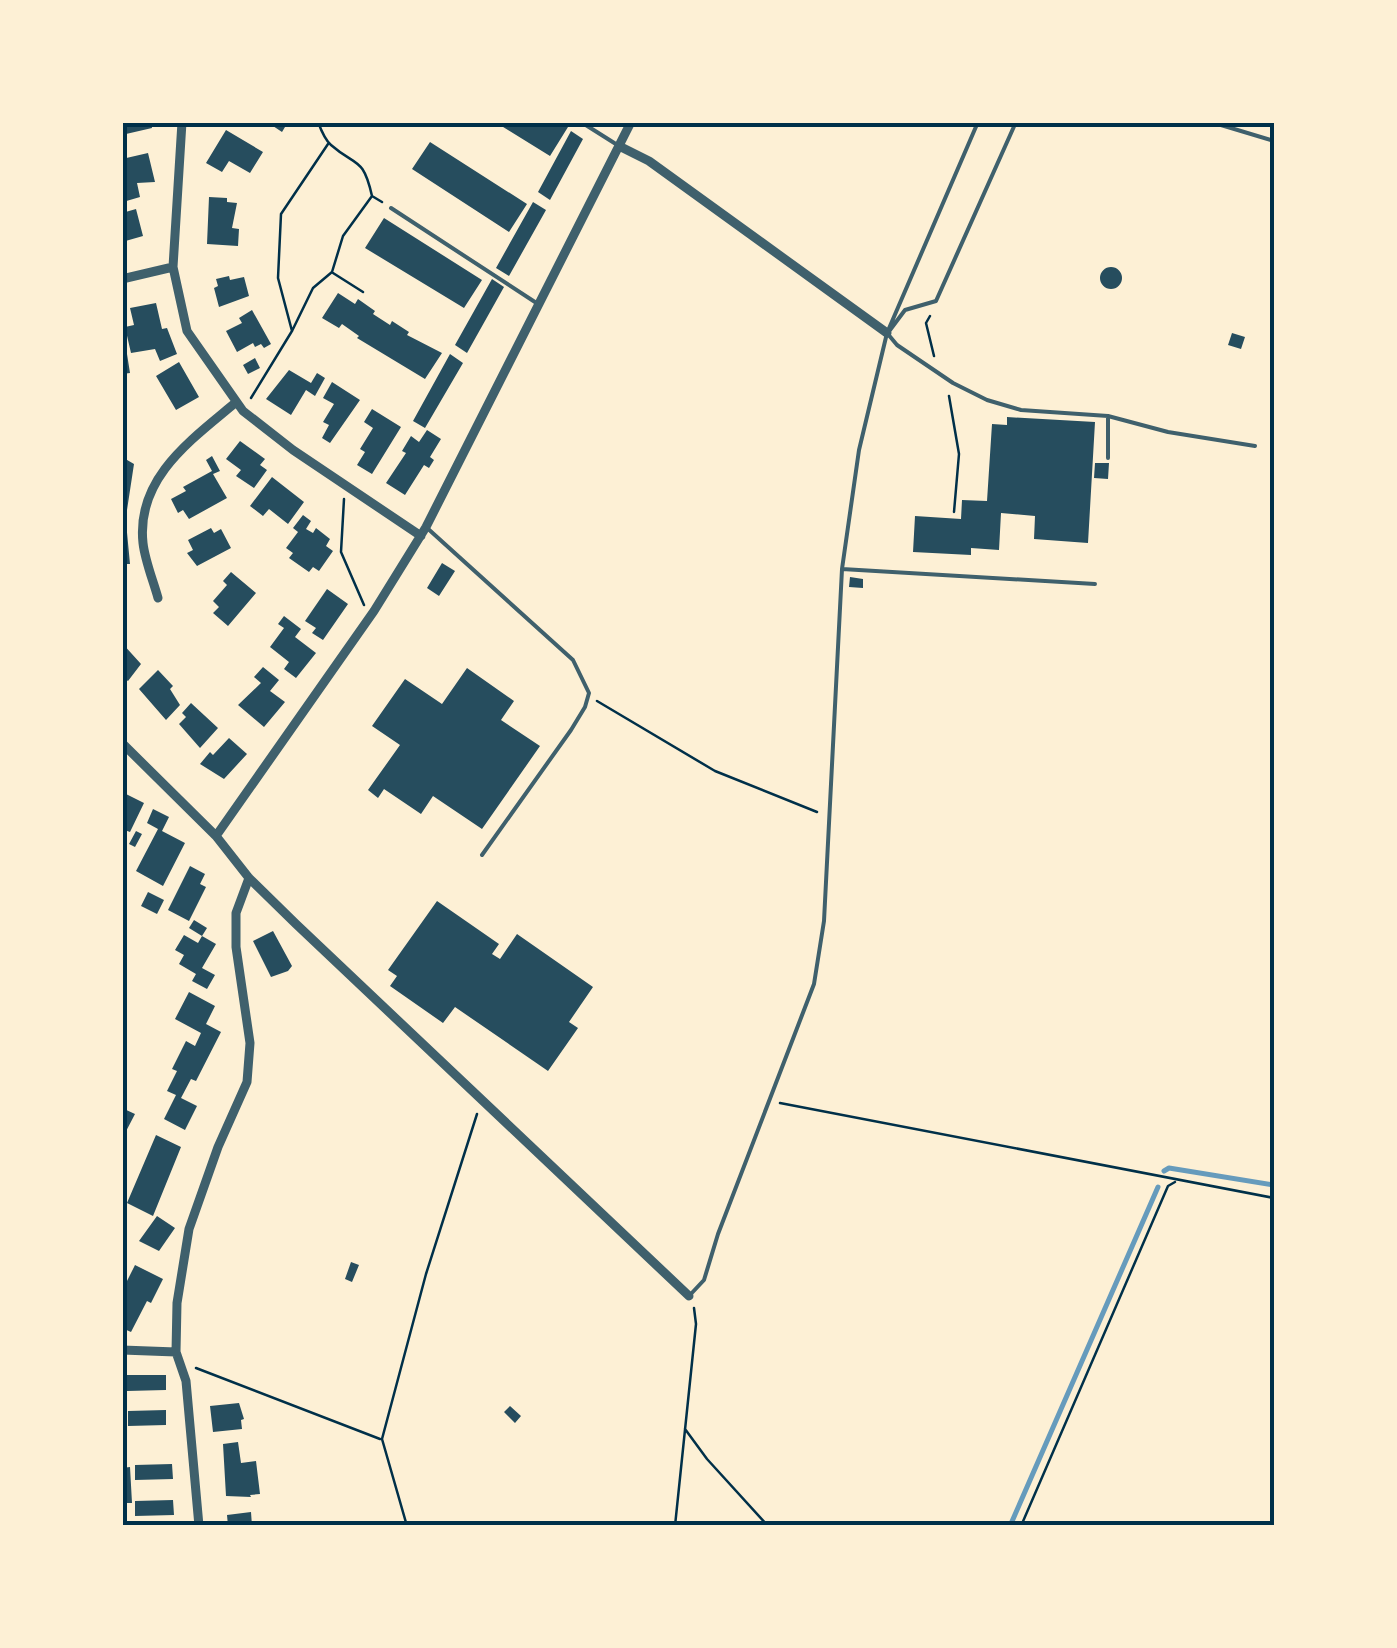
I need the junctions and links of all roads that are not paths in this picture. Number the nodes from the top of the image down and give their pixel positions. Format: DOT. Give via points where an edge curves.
graph roads {
  1 [pos="182,122"];
  2 [pos="581,122"];
  3 [pos="631,122"];
  4 [pos="978,122"];
  5 [pos="1016,122"];
  6 [pos="1211,122"];
  7 [pos="1274,141"];
  8 [pos="619,146"];
  9 [pos="391,208"];
  10 [pos="173,266"];
  11 [pos="122,279"];
  12 [pos="539,304"];
  13 [pos="888,334"];
  14 [pos="234,403"];
  15 [pos="1108,416"];
  16 [pos="1254,446"];
  17 [pos="1108,458"];
  18 [pos="424,531"];
  19 [pos="842,569"];
  20 [pos="1095,584"];
  21 [pos="158,598"];
  22 [pos="123,744"];
  23 [pos="216,836"];
  24 [pos="482,854"];
  25 [pos="249,878"];
  26 [pos="689,1296"];
  27 [pos="122,1350"];
  28 [pos="176,1352"];
  29 [pos="199,1526"];
  1 -- 10 [label="street"];
  2 -- 8 [label="lane"];
  3 -- 8 [label="street"];
  4 -- 13 [label="lane"];
  5 -- 13 [label="lane" via="936,301 906,310"];
  6 -- 7 [label="lane"];
  8 -- 12 [label="street"];
  8 -- 13 [label="street"];
  9 -- 12 [label="lane"];
  10 -- 11 [label="street"];
  10 -- 14 [label="street" via="187,331"];
  12 -- 18 [label="street"];
  13 -- 15 [label="lane" via="988,400 1022,410"];
  13 -- 19 [label="lane" via="859,450"];
  14 -- 18 [label="street" via="346,486"];
  14 -- 21 [label="street" via="175,454 149,496 143,543"];
  15 -- 16 [label="lane"];
  15 -- 17 [label="lane"];
  18 -- 23 [label="street"];
  18 -- 24 [label="lane" via="574,660 589,693 578,719"];
  19 -- 20 [label="lane"];
  19 -- 26 [label="lane" via="822,951 704,1280"];
  22 -- 23 [label="street"];
  23 -- 25 [label="street"];
  25 -- 26 [label="street"];
  25 -- 28 [label="street" via="236,912 250,1043 247,1082 184,1245"];
  27 -- 28 [label="street"];
  28 -- 29 [label="street"];
}
